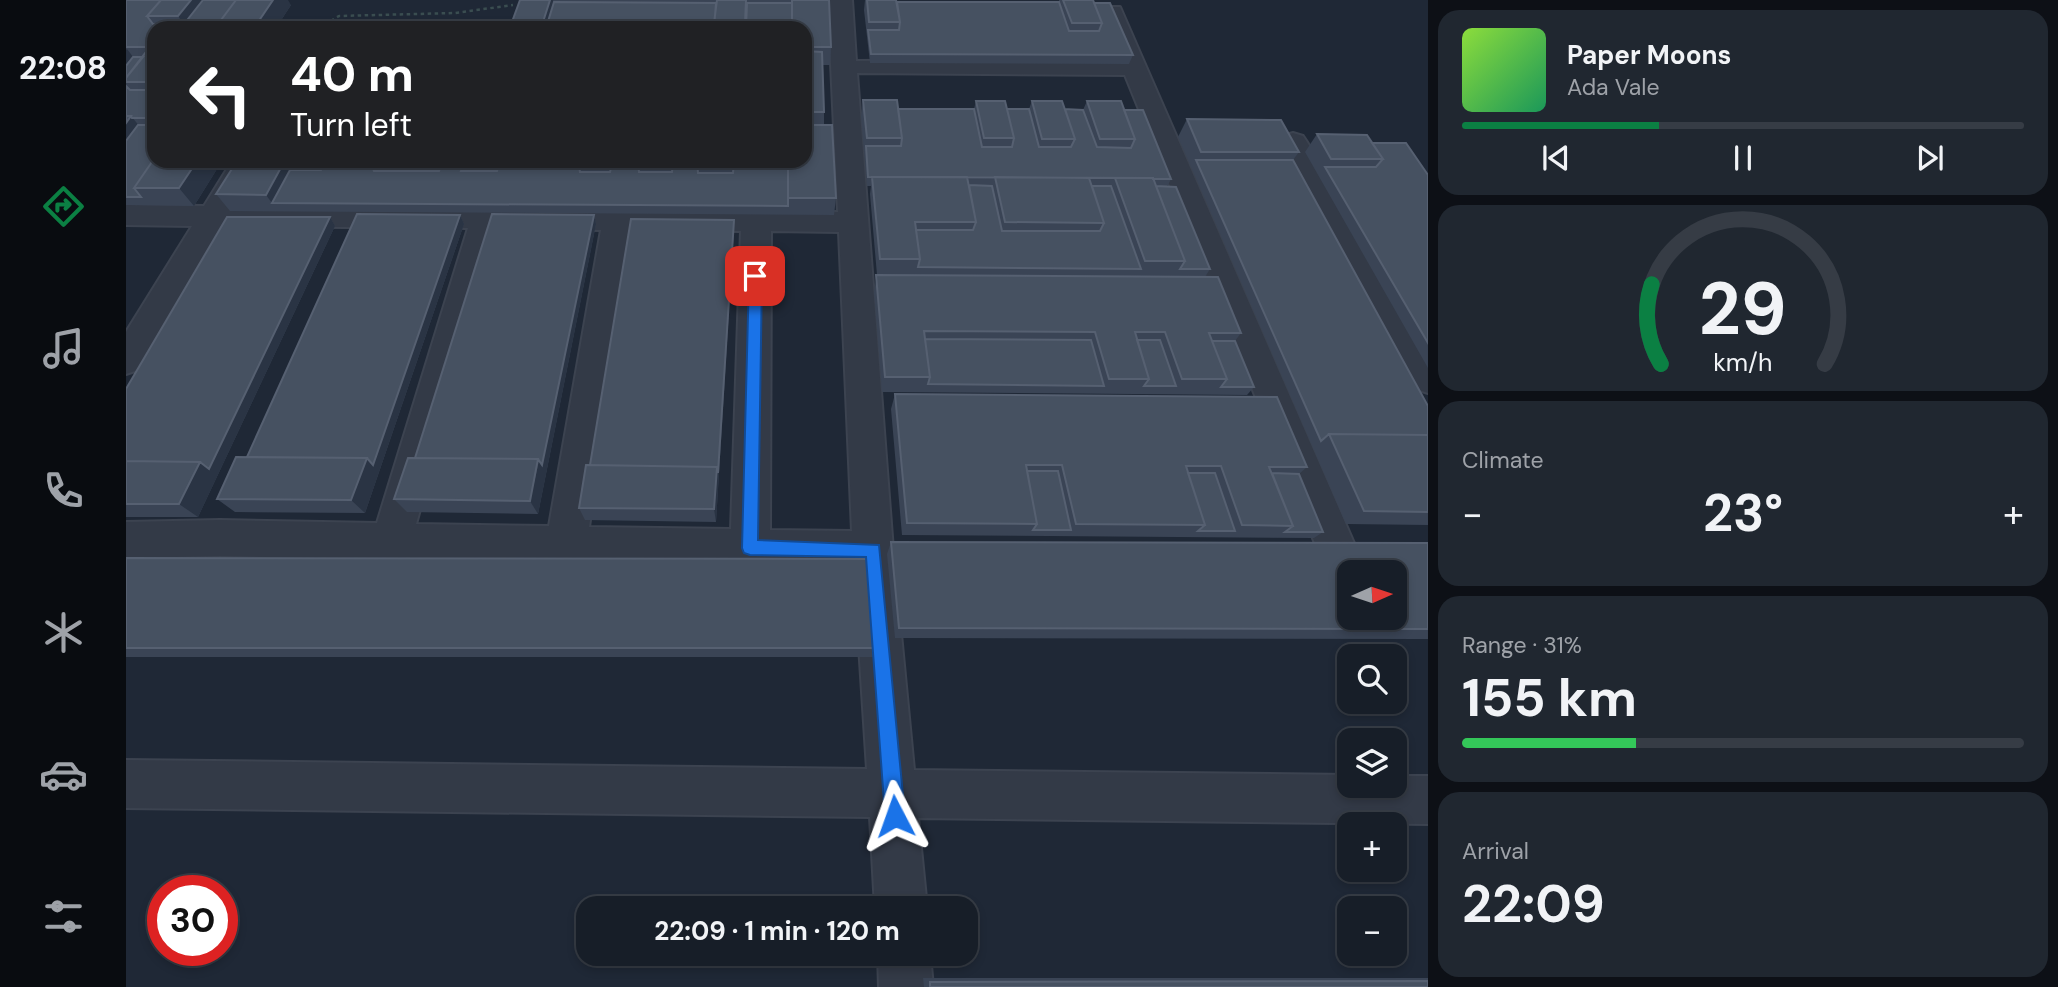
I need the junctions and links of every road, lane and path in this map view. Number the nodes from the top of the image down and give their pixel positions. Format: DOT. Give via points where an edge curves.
graph roads {
  1 [pos="513,5"];
  2 [pos="845,5"];
  3 [pos="1084,6"];
  4 [pos="331,21"];
  5 [pos="841,67"];
  6 [pos="1134,67"];
  7 [pos="1293,142"];
  8 [pos="242,168"];
  9 [pos="126,215"];
  10 [pos="215,215"];
  11 [pos="486,219"];
  12 [pos="618,220"];
  13 [pos="756,221"];
  14 [pos="853,222"];
  15 [pos="126,361"];
  16 [pos="1428,379"];
  17 [pos="126,540"];
  18 [pos="391,541"];
  19 [pos="566,544"];
  20 [pos="895,547"];
  21 [pos="750,548"];
  22 [pos="1296,550"];
  23 [pos="1337,550"];
  24 [pos="1376,551"];
  25 [pos="126,784"];
  26 [pos="893,792"];
  27 [pos="1428,800"];
  28 [pos="900,896"];
  29 [pos="905,966"];
  30 [pos="906,987"];
  1 -- 4 [label="path" via="455,13 339,16"];
  2 -- 5 [label="street"];
  3 -- 6 [label="street" via="1114,13"];
  5 -- 6 [label="street"];
  5 -- 14 [label="street"];
  6 -- 23 [label="street" via="1140,113 1261,403"];
  7 -- 16 [label="street"];
  8 -- 10 [label="street"];
  9 -- 10 [label="street"];
  10 -- 11 [label="street" via="355,230"];
  10 -- 15 [label="street"];
  11 -- 12 [label="street"];
  11 -- 18 [label="street"];
  12 -- 13 [label="street"];
  12 -- 19 [label="street"];
  13 -- 14 [label="street"];
  13 -- 21 [label="street"];
  14 -- 20 [label="street"];
  17 -- 18 [label="street" via="226,525"];
  18 -- 19 [label="street"];
  19 -- 21 [label="street"];
  20 -- 21 [label="street"];
  20 -- 26 [label="street"];
  22 -- 23 [label="street"];
  23 -- 24 [label="street"];
  25 -- 26 [label="street"];
  26 -- 27 [label="street"];
  26 -- 28 [label="street"];
  29 -- 30 [label="street"];
}
